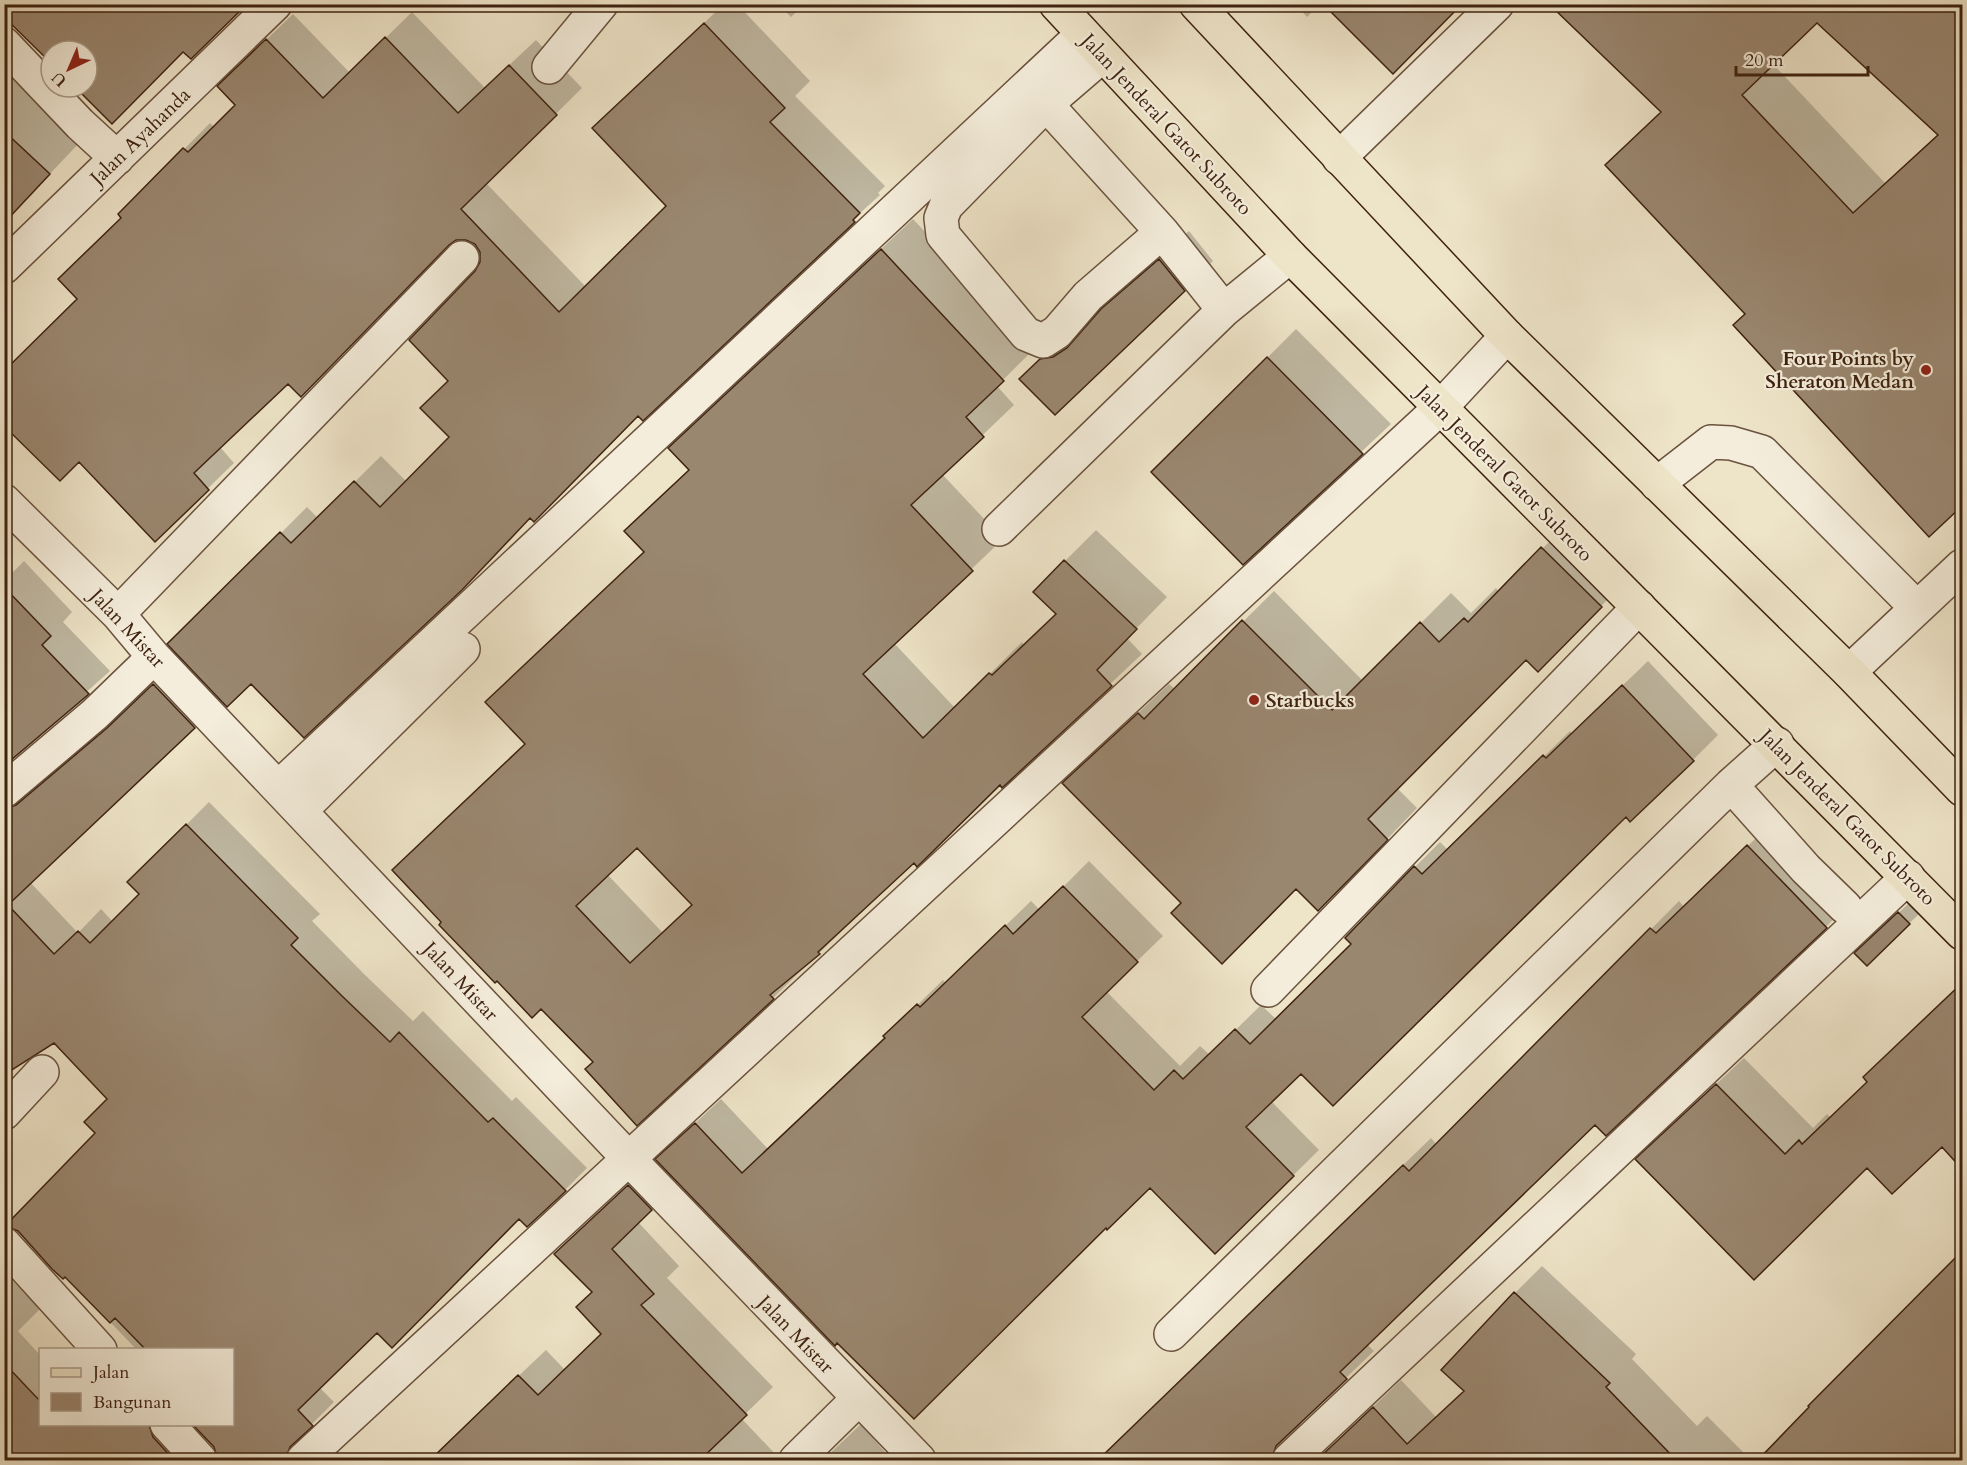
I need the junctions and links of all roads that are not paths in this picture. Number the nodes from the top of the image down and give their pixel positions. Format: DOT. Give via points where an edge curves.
graph roads {
  1 [pos="275,4"];
  2 [pos="601,4"];
  3 [pos="1056,4"];
  4 [pos="1196,4"];
  5 [pos="1497,4"];
  6 [pos="4,44"];
  7 [pos="1093,44"];
  8 [pos="549,67"];
  9 [pos="1046,104"];
  10 [pos="117,158"];
  11 [pos="1339,158"];
  12 [pos="1162,232"];
  13 [pos="1290,256"];
  14 [pos="462,258"];
  15 [pos="4,267"];
  16 [pos="1224,309"];
  17 [pos="1507,336"];
  18 [pos="1440,408"];
  19 [pos="1657,484"];
  20 [pos="4,501"];
  21 [pos="999,529"];
  22 [pos="1962,566"];
  23 [pos="1639,607"];
  24 [pos="1916,607"];
  25 [pos="118,614"];
  26 [pos="463,649"];
  27 [pos="154,657"];
  28 [pos="1849,672"];
  29 [pos="1778,744"];
  30 [pos="1731,784"];
  31 [pos="1962,789"];
  32 [pos="4,791"];
  33 [pos="289,799"];
  34 [pos="1908,877"];
  35 [pos="1845,907"];
  36 [pos="1962,933"];
  37 [pos="1268,990"];
  38 [pos="42,1072"];
  39 [pos="4,1113"];
  40 [pos="630,1160"];
  41 [pos="4,1244"];
  42 [pos="1171,1334"];
  43 [pos="98,1348"];
  44 [pos="858,1399"];
  45 [pos="168,1426"];
  46 [pos="200,1461"];
  47 [pos="303,1461"];
  48 [pos="796,1461"];
  49 [pos="919,1461"];
  50 [pos="1289,1461"];
  1 -- 10 [label="street, Jalan Ayahanda"];
  2 -- 8 [label="street"];
  3 -- 7 [label="main road, Jalan Jenderal Gatot Subroto"];
  4 -- 11 [label="main road"];
  5 -- 11 [label="street"];
  6 -- 10 [label="street"];
  7 -- 9 [label="street"];
  7 -- 13 [label="main road, Jalan Jenderal Gatot Subroto"];
  7 -- 33 [label="street"];
  9 -- 12 [label="street"];
  9 -- 12 [label="street" via="946,206 941,218 943,235 1026,334 1042,341 1057,332 1088,296"];
  10 -- 15 [label="street, Jalan Ayahanda"];
  11 -- 17 [label="main road"];
  12 -- 16 [label="street"];
  13 -- 16 [label="street"];
  13 -- 18 [label="main road, Jalan Jenderal Gatot Subroto"];
  14 -- 25 [label="street"];
  16 -- 21 [label="street"];
  17 -- 18 [label="street"];
  17 -- 19 [label="main road"];
  18 -- 23 [label="main road, Jalan Jenderal Gatot Subroto"];
  18 -- 40 [label="street"];
  19 -- 24 [label="street" via="1711,442 1762,452"];
  19 -- 28 [label="main road"];
  20 -- 25 [label="street, Jalan Mistar"];
  22 -- 24 [label="street"];
  23 -- 29 [label="main road, Jalan Jenderal Gatot Subroto"];
  23 -- 37 [label="street"];
  24 -- 28 [label="street"];
  25 -- 27 [label="street, Jalan Mistar"];
  26 -- 33 [label="street"];
  27 -- 32 [label="street" via="95,714"];
  27 -- 33 [label="street, Jalan Mistar"];
  28 -- 31 [label="main road"];
  29 -- 30 [label="street"];
  29 -- 34 [label="main road, Jalan Jenderal Gatot Subroto"];
  30 -- 35 [label="street"];
  30 -- 42 [label="street"];
  33 -- 40 [label="street, Jalan Mistar"];
  34 -- 36 [label="main road, Jalan Jenderal Gatot Subroto"];
  34 -- 50 [label="street"];
  38 -- 39 [label="street"];
  40 -- 44 [label="street, Jalan Mistar"];
  40 -- 47 [label="street"];
  41 -- 43 [label="street"];
  44 -- 48 [label="street"];
  44 -- 49 [label="street, Jalan Mistar"];
  45 -- 46 [label="street"];
}
